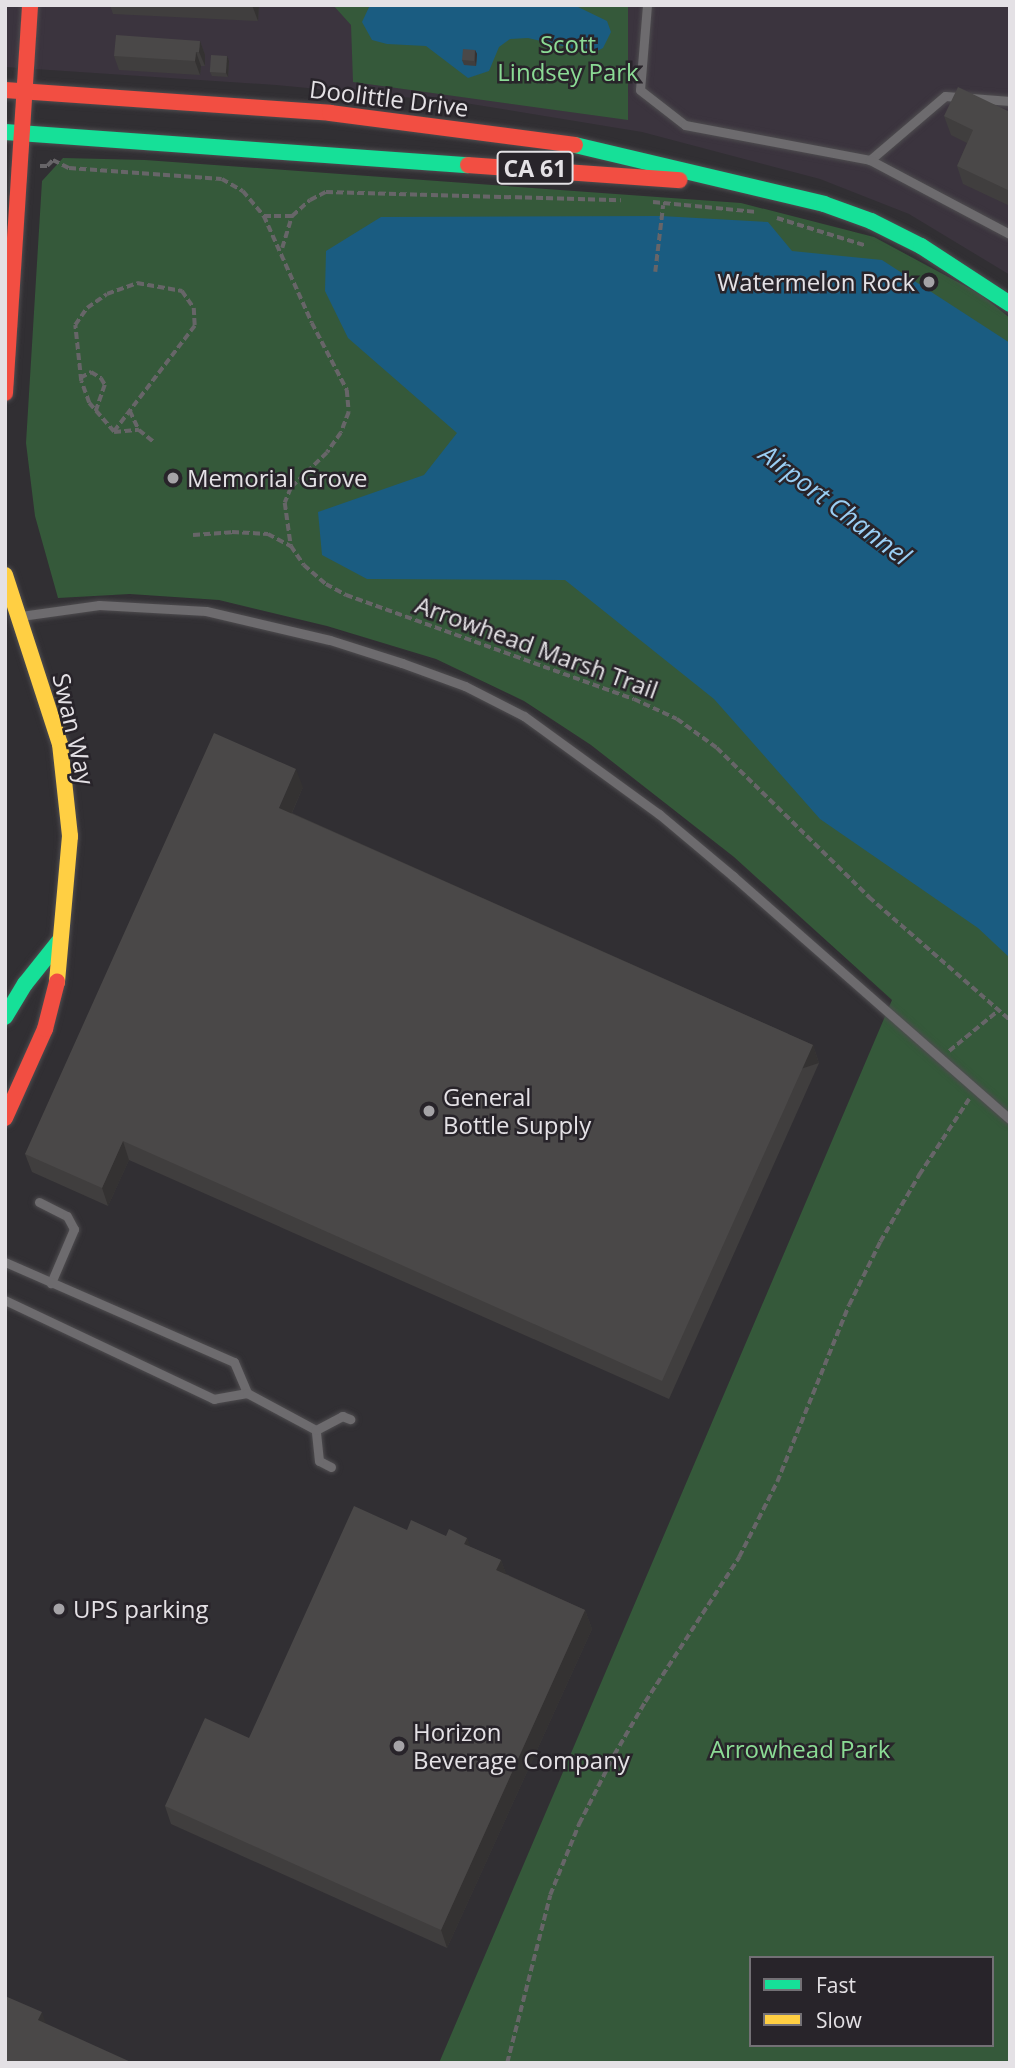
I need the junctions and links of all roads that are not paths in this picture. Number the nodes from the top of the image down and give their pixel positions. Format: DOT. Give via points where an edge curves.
graph roads {
  1 [pos="30,5"];
  2 [pos="647,5"];
  3 [pos="5,90"];
  4 [pos="24,92"];
  5 [pos="1010,101"];
  6 [pos="13,133"];
  7 [pos="870,160"];
  8 [pos="762,188"];
  9 [pos="1010,234"];
  10 [pos="1010,304"];
  11 [pos="5,393"];
  12 [pos="5,575"];
  13 [pos="20,616"];
  14 [pos="60,940"];
  15 [pos="5,1017"];
  16 [pos="5,1118"];
  17 [pos="1010,1119"];
  18 [pos="39,1202"];
  19 [pos="5,1262"];
  20 [pos="51,1283"];
  21 [pos="5,1300"];
  22 [pos="247,1393"];
  23 [pos="350,1419"];
  24 [pos="316,1430"];
  25 [pos="331,1467"];
  1 -- 4 [label="main road"];
  2 -- 7 [label="lane" via="640,90 685,125"];
  3 -- 4 [label="main road, Doolittle Drive / CA 61"];
  4 -- 6 [label="main road"];
  4 -- 8 [label="main road, Doolittle Drive / CA 61" via="330,113 594,146"];
  5 -- 7 [label="lane" via="945,96"];
  6 -- 8 [label="main road, Doolittle Drive / CA 61"];
  6 -- 11 [label="main road"];
  7 -- 9 [label="lane"];
  8 -- 10 [label="main road, Doolittle Drive / CA 61" via="871,221 921,246"];
  12 -- 13 [label="main road, Swan Way"];
  13 -- 14 [label="main road, Swan Way" via="60,744 66,788 70,836"];
  13 -- 17 [label="lane" via="99,605 206,611 330,640 465,686 524,716 659,814"];
  14 -- 15 [label="main road"];
  14 -- 16 [label="main road, Swan Way" via="56,995 46,1029"];
  18 -- 20 [label="lane" via="67,1216 74,1229"];
  19 -- 20 [label="lane"];
  20 -- 22 [label="lane" via="234,1362"];
  21 -- 22 [label="lane" via="214,1399"];
  22 -- 24 [label="lane"];
  23 -- 24 [label="lane" via="342,1416"];
  24 -- 25 [label="lane" via="318,1461"];
}
